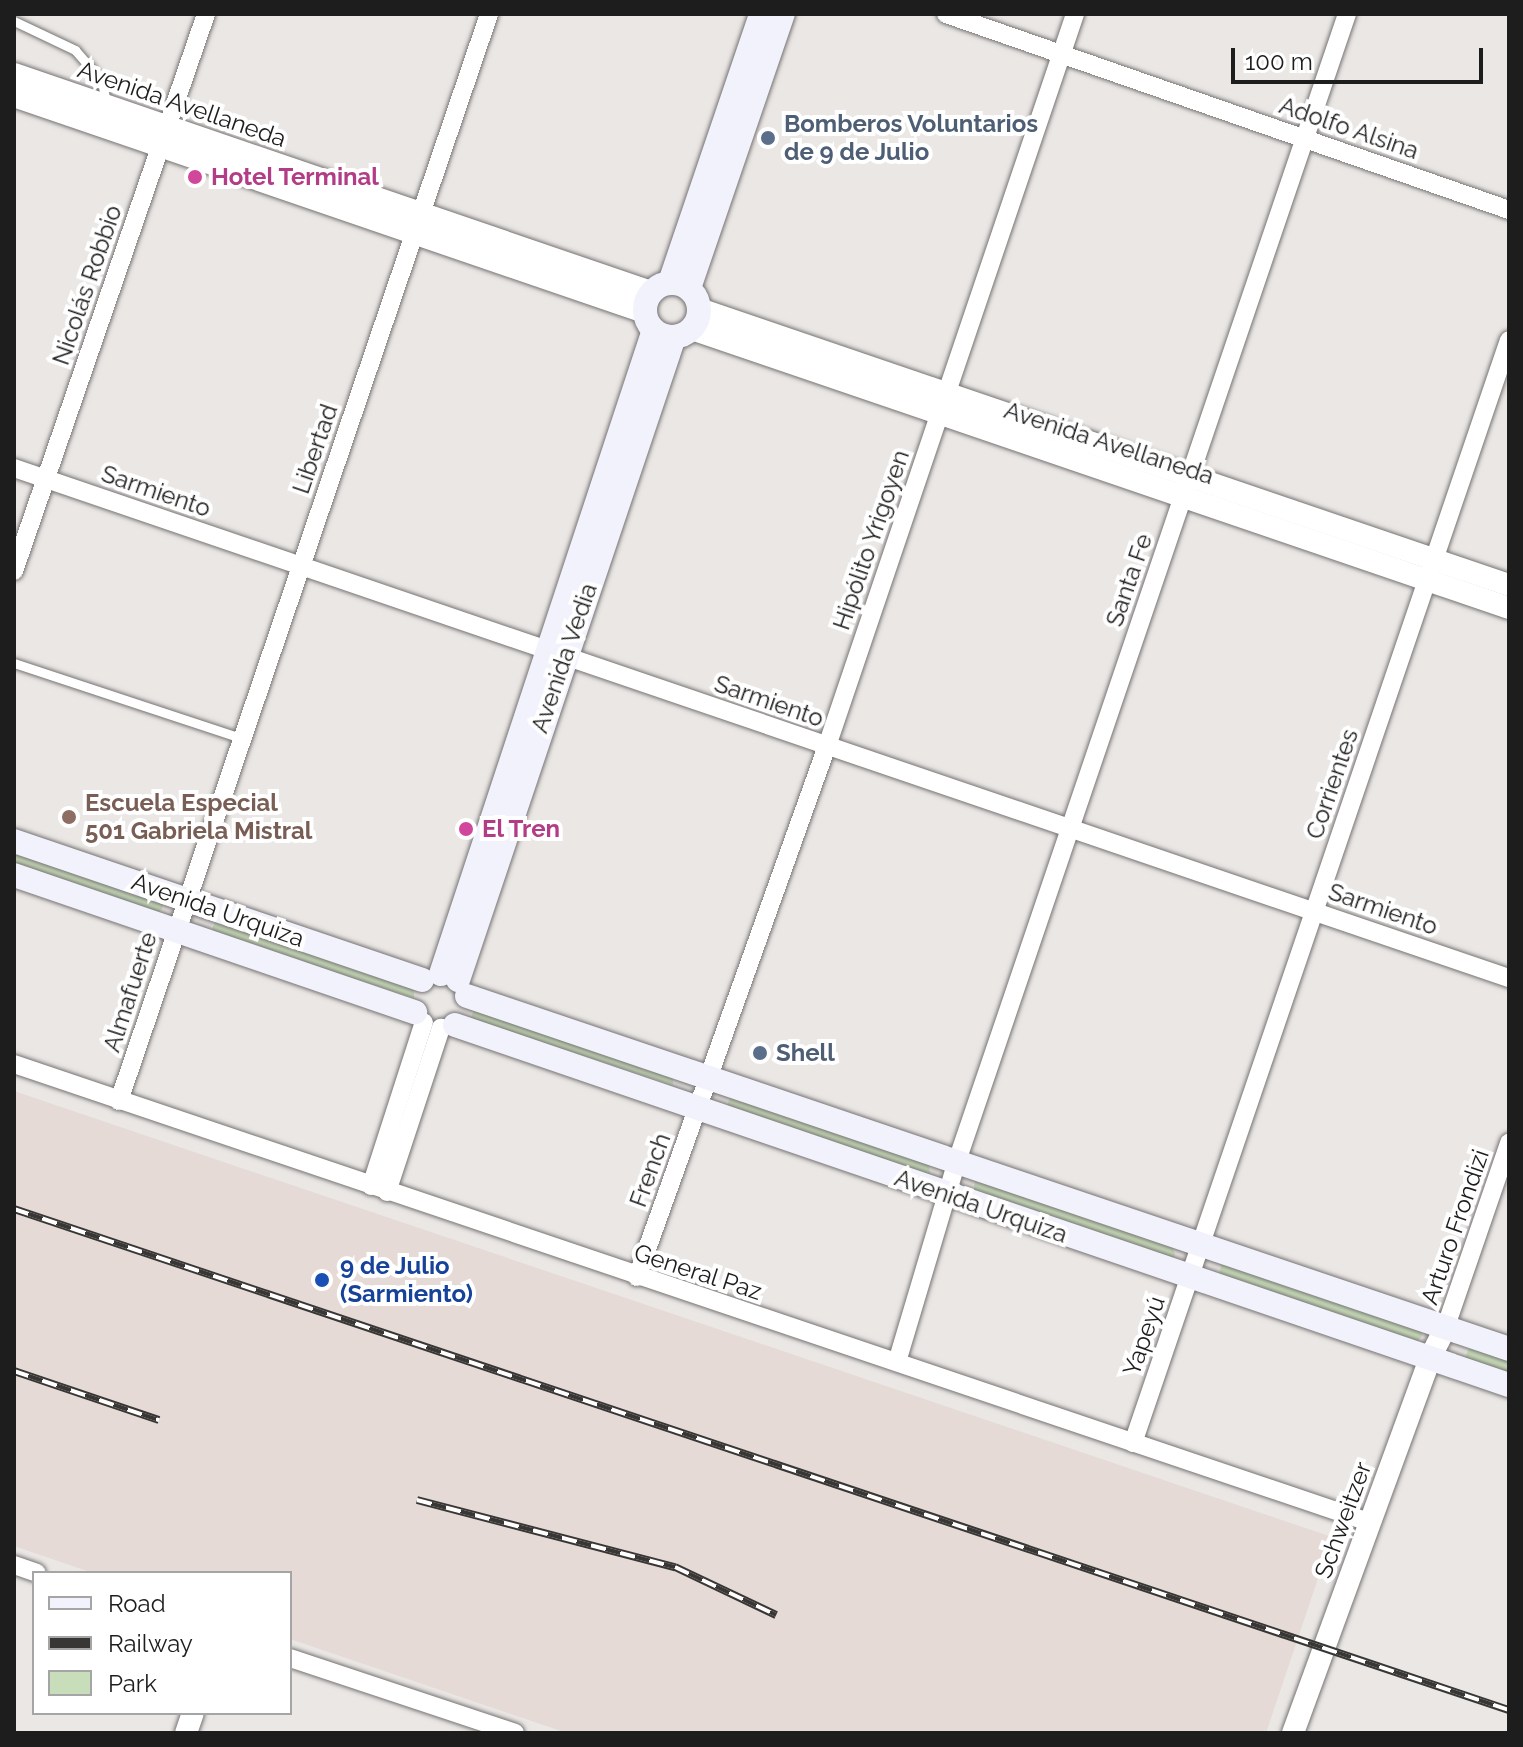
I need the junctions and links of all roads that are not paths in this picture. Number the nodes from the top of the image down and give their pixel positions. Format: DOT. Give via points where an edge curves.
graph roads {
  1 [pos="206,14"];
  2 [pos="489,14"];
  3 [pos="761,14"];
  4 [pos="783,14"];
  5 [pos="946,14"];
  6 [pos="1075,14"];
  7 [pos="1347,14"];
  8 [pos="14,21"];
  9 [pos="1061,55"];
  10 [pos="14,74"];
  11 [pos="14,96"];
  12 [pos="106,106"];
  13 [pos="734,126"];
  14 [pos="164,137"];
  15 [pos="1305,137"];
  16 [pos="1509,210"];
  17 [pos="417,224"];
  18 [pos="672,310"];
  19 [pos="1509,340"];
  20 [pos="943,404"];
  21 [pos="14,468"];
  22 [pos="46,479"];
  23 [pos="1187,484"];
  24 [pos="300,566"];
  25 [pos="1431,569"];
  26 [pos="14,571"];
  27 [pos="1509,585"];
  28 [pos="1509,608"];
  29 [pos="555,652"];
  30 [pos="14,663"];
  31 [pos="241,738"];
  32 [pos="827,746"];
  33 [pos="1071,826"];
  34 [pos="14,841"];
  35 [pos="14,875"];
  36 [pos="187,899"];
  37 [pos="1315,911"];
  38 [pos="175,931"];
  39 [pos="1509,978"];
  40 [pos="447,982"];
  41 [pos="434,1022"];
  42 [pos="14,1064"];
  43 [pos="709,1080"];
  44 [pos="119,1101"];
  45 [pos="698,1109"];
  46 [pos="1509,1143"];
  47 [pos="957,1161"];
  48 [pos="379,1189"];
  49 [pos="947,1194"];
  50 [pos="1201,1244"];
  51 [pos="637,1277"];
  52 [pos="1189,1279"];
  53 [pos="1446,1326"];
  54 [pos="1509,1349"];
  55 [pos="1430,1358"];
  56 [pos="897,1362"];
  57 [pos="1509,1385"];
  58 [pos="1133,1443"];
  59 [pos="1369,1522"];
  60 [pos="292,1659"];
  61 [pos="515,1733"];
  62 [pos="1293,1733"];
  1 -- 14 [label="street, Nicolás Robbio"];
  2 -- 17 [label="street, Libertad"];
  3 -- 13 [label="main road, Avenida Vedia"];
  4 -- 13 [label="main road, Avenida Vedia"];
  5 -- 9 [label="street, Adolfo Alsina"];
  6 -- 9 [label="street, Hipólito Yrigoyen"];
  7 -- 15 [label="street, Santa Fe"];
  8 -- 12 [label="lane" via="75,50 102,81"];
  9 -- 15 [label="street, Adolfo Alsina"];
  9 -- 20 [label="street, Hipólito Yrigoyen"];
  10 -- 12 [label="street, Avenida Avellaneda"];
  11 -- 14 [label="street, Avenida Avellaneda"];
  12 -- 14 [label="street, Avenida Avellaneda"];
  13 -- 18 [label="main road, Avenida Vedia"];
  14 -- 17 [label="street, Avenida Avellaneda"];
  14 -- 22 [label="street, Nicolás Robbio"];
  15 -- 16 [label="street, Adolfo Alsina"];
  15 -- 23 [label="street, Santa Fe"];
  17 -- 18 [label="street, Avenida Avellaneda"];
  17 -- 24 [label="street, Libertad"];
  18 -- 20 [label="street, Avenida Avellaneda"];
  18 -- 29 [label="main road, Avenida Vedia"];
  19 -- 25 [label="street, Corrientes"];
  20 -- 23 [label="street, Avenida Avellaneda"];
  20 -- 32 [label="street, Hipólito Yrigoyen"];
  21 -- 22 [label="street, Sarmiento"];
  22 -- 24 [label="street, Sarmiento"];
  22 -- 26 [label="street, Nicolás Robbio"];
  23 -- 25 [label="street, Avenida Avellaneda"];
  23 -- 33 [label="street, Santa Fe"];
  24 -- 29 [label="street, Sarmiento"];
  24 -- 31 [label="street, Libertad"];
  25 -- 27 [label="street, Avenida Avellaneda"];
  25 -- 28 [label="street, Avenida Avellaneda"];
  25 -- 37 [label="street, Corrientes"];
  29 -- 32 [label="street, Sarmiento"];
  29 -- 40 [label="main road, Avenida Vedia"];
  30 -- 31 [label="lane"];
  31 -- 36 [label="street, Libertad"];
  32 -- 33 [label="street, Sarmiento"];
  32 -- 43 [label="street, Hipólito Yrigoyen"];
  33 -- 37 [label="street, Sarmiento"];
  33 -- 47 [label="street, Santa Fe"];
  34 -- 36 [label="main road, Avenida Urquiza"];
  35 -- 38 [label="main road, Avenida Urquiza"];
  36 -- 38 [label="street, Almafuerte"];
  36 -- 40 [label="main road, Avenida Urquiza"];
  37 -- 39 [label="street, Sarmiento"];
  37 -- 50 [label="street, Corrientes"];
  38 -- 41 [label="main road, Avenida Urquiza"];
  38 -- 44 [label="street, Almafuerte"];
  40 -- 41 [label="main road" via="466,1011"];
  40 -- 41 [label="main road" via="413,998"];
  40 -- 43 [label="main road, Avenida Urquiza"];
  41 -- 45 [label="main road, Avenida Urquiza"];
  41 -- 48 [label="street"];
  42 -- 44 [label="street, General Paz"];
  43 -- 45 [label="street, French"];
  43 -- 47 [label="main road, Avenida Urquiza"];
  44 -- 48 [label="street, General Paz"];
  45 -- 49 [label="main road, Avenida Urquiza"];
  45 -- 51 [label="street, French"];
  46 -- 53 [label="street, Arturo Frondizi"];
  47 -- 49 [label="street, Santa Fe"];
  47 -- 50 [label="main road, Avenida Urquiza"];
  48 -- 51 [label="street, General Paz"];
  49 -- 52 [label="main road, Avenida Urquiza"];
  49 -- 56 [label="street, Santa Fe"];
  50 -- 52 [label="street, Yapeyú"];
  50 -- 53 [label="main road, Avenida Urquiza"];
  51 -- 56 [label="street, General Paz"];
  52 -- 55 [label="main road, Avenida Urquiza"];
  52 -- 58 [label="street, Yapeyú"];
  53 -- 54 [label="main road, Avenida Urquiza"];
  53 -- 55 [label="street, Schweitzer"];
  55 -- 57 [label="main road, Avenida Urquiza"];
  55 -- 59 [label="street, Schweitzer"];
  56 -- 58 [label="street, General Paz"];
  58 -- 59 [label="street, General Paz"];
  59 -- 62 [label="street, Schweitzer"];
  60 -- 61 [label="street"];
}
